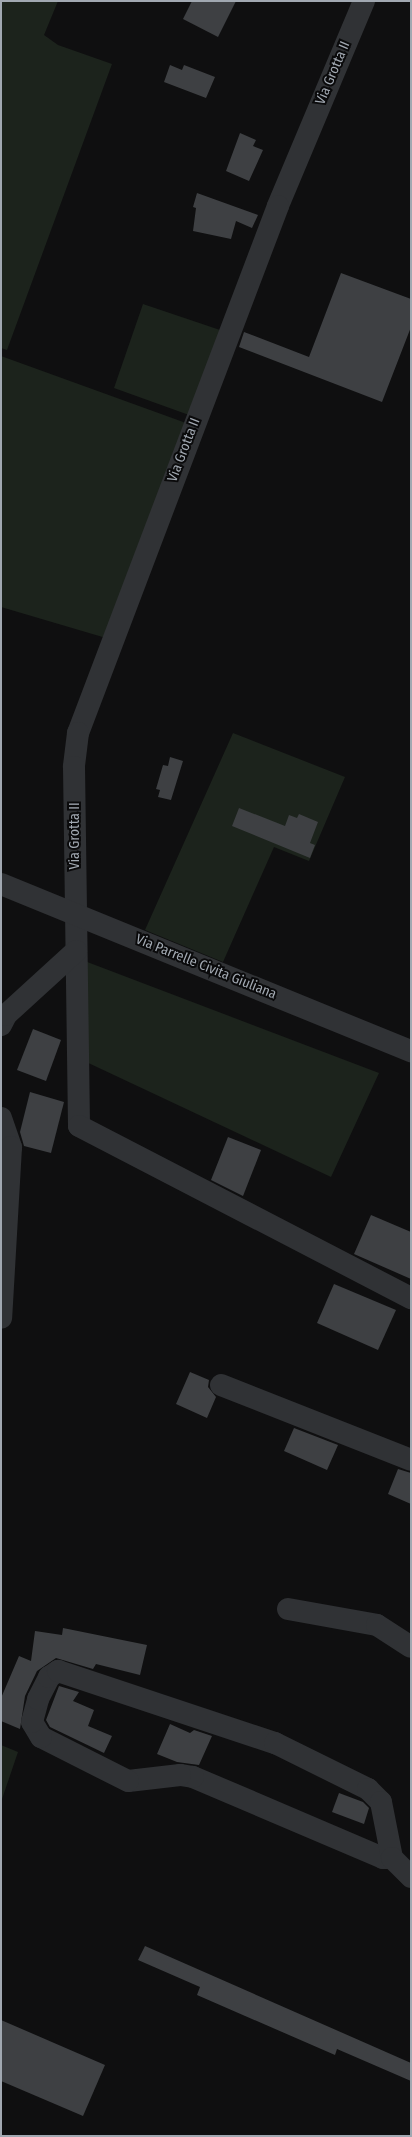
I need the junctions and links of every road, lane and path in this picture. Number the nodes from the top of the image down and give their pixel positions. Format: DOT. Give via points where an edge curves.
graph roads {
  1 [pos="364,1"];
  2 [pos="1,884"];
  3 [pos="75,914"];
  4 [pos="76,951"];
  5 [pos="1,1025"];
  6 [pos="411,1051"];
  7 [pos="1,1118"];
  8 [pos="4,1203"];
  9 [pos="411,1298"];
  10 [pos="1,1318"];
  11 [pos="221,1385"];
  12 [pos="411,1460"];
  13 [pos="288,1609"];
  14 [pos="411,1647"];
  15 [pos="392,1858"];
  16 [pos="411,1877"];
  1 -- 3 [label="street, Via Grotta II" via="278,206 78,733 74,767"];
  2 -- 3 [label="street, Via Parrelle Civita Giuliana"];
  3 -- 4 [label="street, Via Grotta II"];
  3 -- 6 [label="street, Via Parrelle Civita Giuliana"];
  4 -- 5 [label="street" via="6,1015"];
  4 -- 9 [label="street, Via Grotta II" via="79,1126"];
  7 -- 8 [label="street" via="11,1146"];
  8 -- 10 [label="street"];
  11 -- 12 [label="street"];
  13 -- 14 [label="street" via="377,1625"];
  15 -- 15 [label="street" via="382,1858 193,1777 180,1775 128,1781 41,1738 32,1722 38,1698 49,1677 58,1671 275,1743 368,1789 381,1802"];
  15 -- 16 [label="street"];
}
